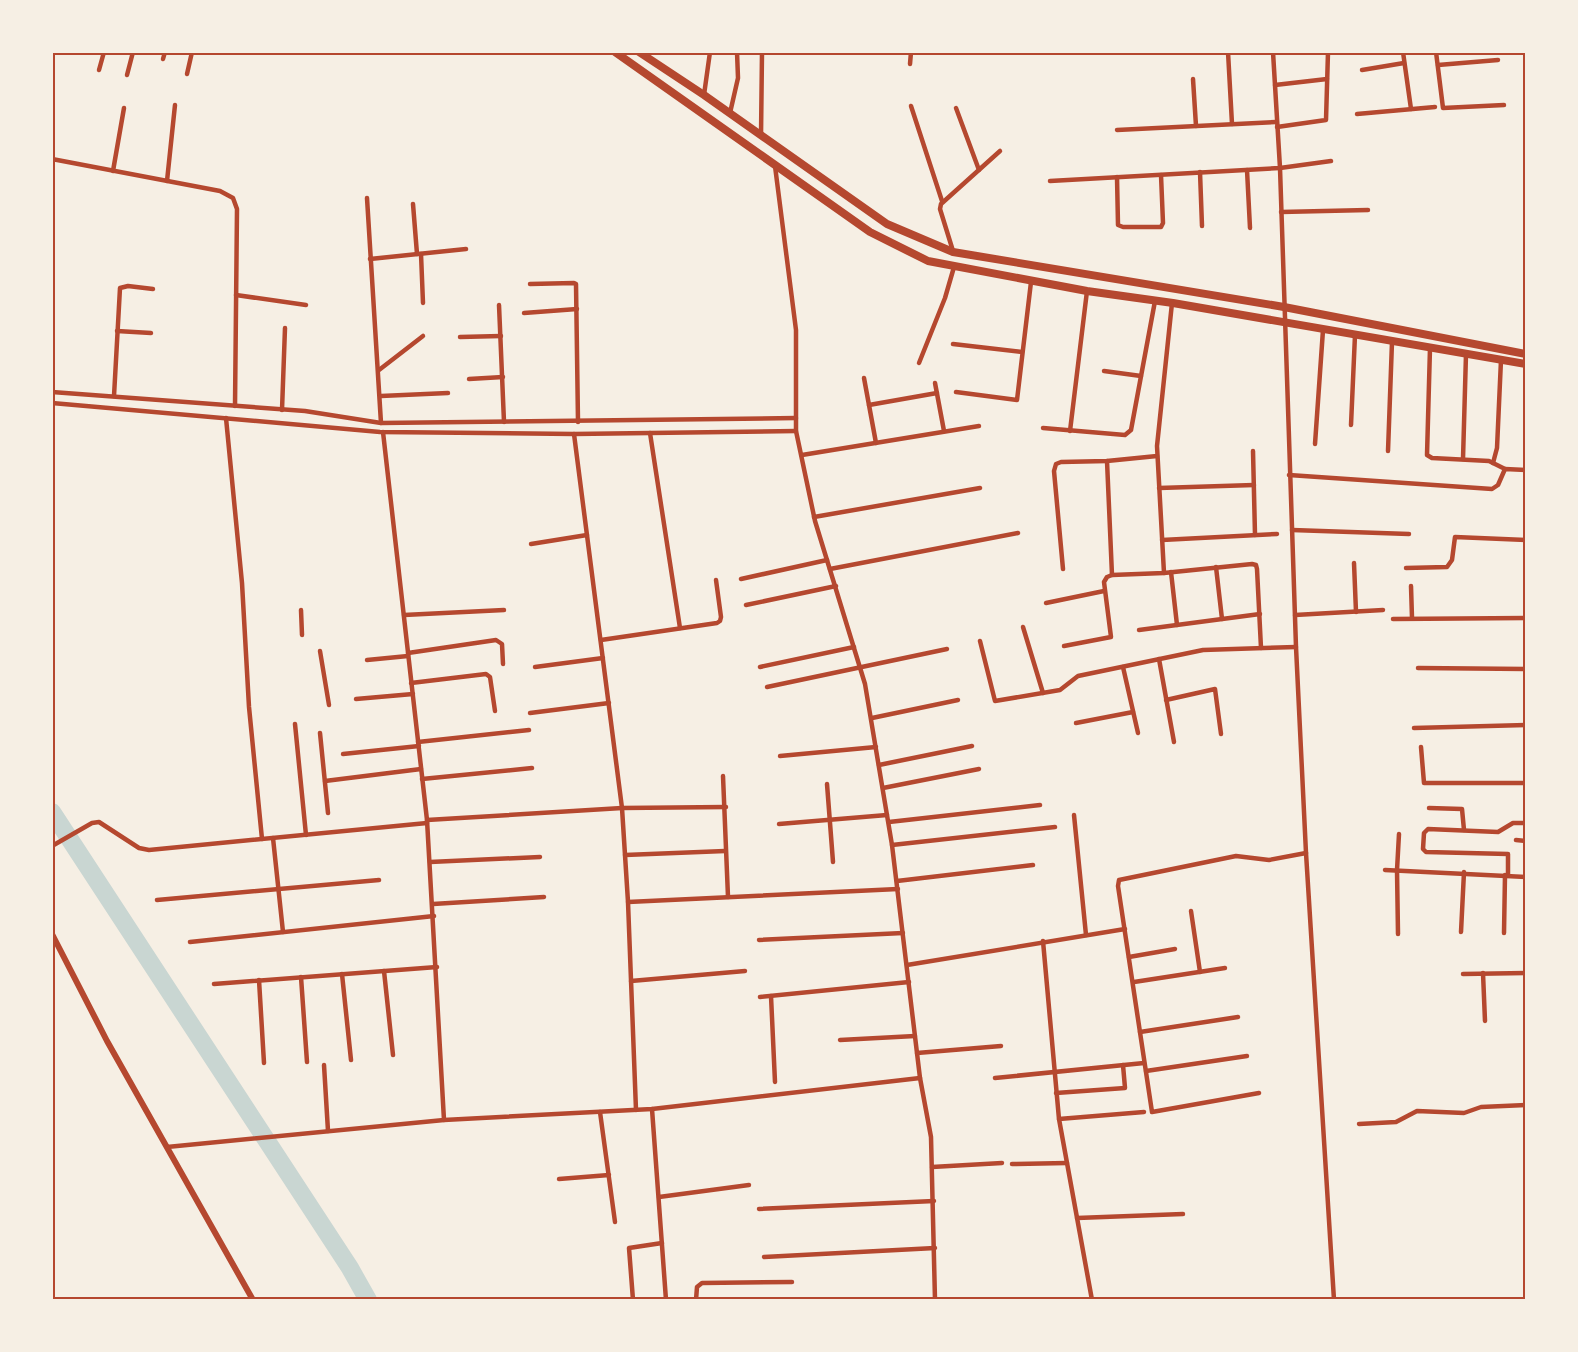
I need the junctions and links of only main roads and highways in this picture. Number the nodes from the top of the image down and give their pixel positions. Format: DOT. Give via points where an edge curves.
graph roads {
  1 [pos="615,52"];
  2 [pos="639,52"];
  3 [pos="1526,354"];
  4 [pos="1526,364"];
  1 -- 4 [label="highway" via="870,232 928,261 1031,282"];
  2 -- 3 [label="highway" via="887,224 953,252 1284,307"];
}
